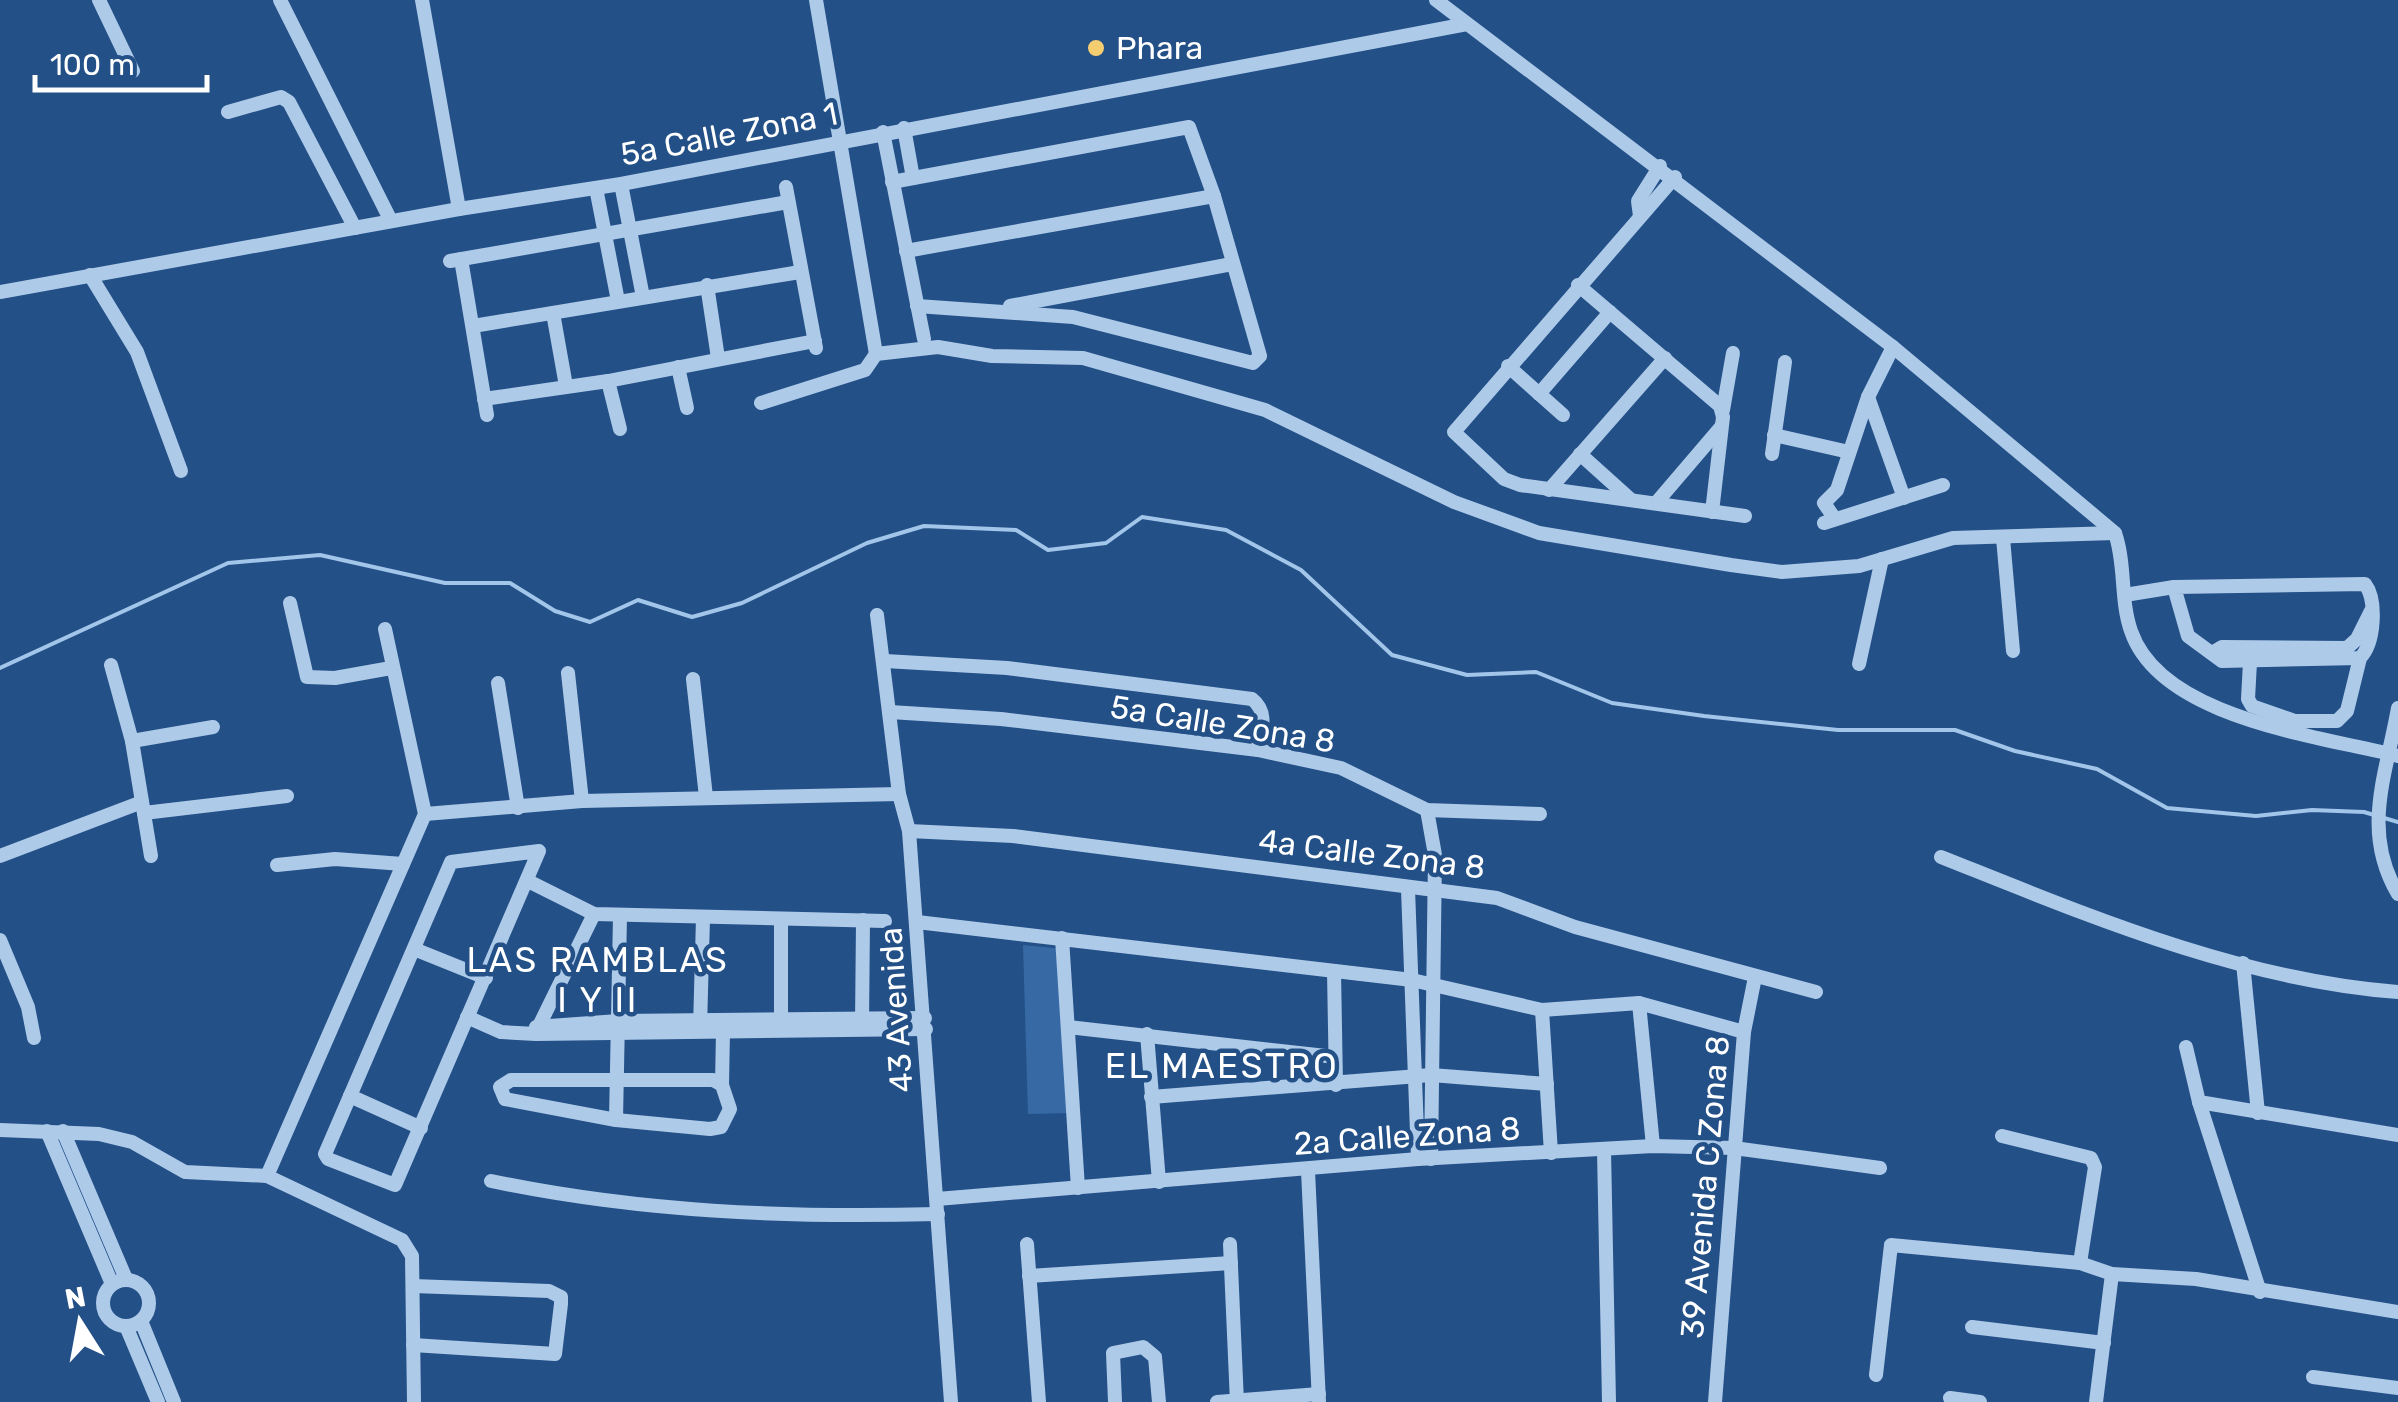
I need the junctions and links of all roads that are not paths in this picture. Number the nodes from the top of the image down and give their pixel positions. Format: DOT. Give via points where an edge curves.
graph roads {
  1 [pos="99,0"];
  2 [pos="280,0"];
  3 [pos="422,0"];
  4 [pos="816,0"];
  5 [pos="1436,0"];
  6 [pos="1467,24"];
  7 [pos="132,71"];
  8 [pos="228,112"];
  9 [pos="904,128"];
  10 [pos="883,132"];
  11 [pos="842,139"];
  12 [pos="910,160"];
  13 [pos="889,163"];
  14 [pos="1660,166"];
  15 [pos="1675,177"];
  16 [pos="913,178"];
  17 [pos="892,182"];
  18 [pos="621,184"];
  19 [pos="596,188"];
  20 [pos="1214,196"];
  21 [pos="459,209"];
  22 [pos="1640,216"];
  23 [pos="391,221"];
  24 [pos="355,228"];
  25 [pos="630,228"];
  26 [pos="607,234"];
  27 [pos="906,251"];
  28 [pos="1232,264"];
  29 [pos="800,272"];
  30 [pos="90,275"];
  31 [pos="708,285"];
  32 [pos="1578,286"];
  33 [pos="0,292"];
  34 [pos="642,296"];
  35 [pos="618,301"];
  36 [pos="916,306"];
  37 [pos="995,310"];
  38 [pos="1610,312"];
  39 [pos="553,313"];
  40 [pos="473,326"];
  41 [pos="924,339"];
  42 [pos="1893,347"];
  43 [pos="1733,353"];
  44 [pos="876,354"];
  45 [pos="718,358"];
  46 [pos="1664,358"];
  47 [pos="1785,362"];
  48 [pos="1508,366"];
  49 [pos="678,367"];
  50 [pos="608,381"];
  51 [pos="566,386"];
  52 [pos="1539,394"];
  53 [pos="1868,397"];
  54 [pos="761,403"];
  55 [pos="686,408"];
  56 [pos="1563,415"];
  57 [pos="1723,418"];
  58 [pos="620,429"];
  59 [pos="1774,435"];
  60 [pos="1849,452"];
  61 [pos="1580,454"];
  62 [pos="1772,454"];
  63 [pos="181,471"];
  64 [pos="1943,485"];
  65 [pos="1549,490"];
  66 [pos="1904,498"];
  67 [pos="1630,499"];
  68 [pos="1656,503"];
  69 [pos="1712,512"];
  70 [pos="1745,516"];
  71 [pos="2115,533"];
  72 [pos="2004,538"];
  73 [pos="1882,559"];
  74 [pos="2174,587"];
  75 [pos="2126,596"];
  76 [pos="290,604"];
  77 [pos="2371,612"];
  78 [pos="877,616"];
  79 [pos="385,629"];
  80 [pos="2014,652"];
  81 [pos="2212,653"];
  82 [pos="2360,658"];
  83 [pos="884,661"];
  84 [pos="2250,662"];
  85 [pos="1859,664"];
  86 [pos="112,665"];
  87 [pos="391,668"];
  88 [pos="568,674"];
  89 [pos="692,680"];
  90 [pos="498,683"];
  91 [pos="890,712"];
  92 [pos="2397,715"];
  93 [pos="213,727"];
  94 [pos="132,740"];
  95 [pos="1258,750"];
  96 [pos="2393,754"];
  97 [pos="899,794"];
  98 [pos="287,796"];
  99 [pos="706,797"];
  100 [pos="582,800"];
  101 [pos="143,808"];
  102 [pos="518,808"];
  103 [pos="1428,810"];
  104 [pos="424,814"];
  105 [pos="1540,814"];
  106 [pos="909,831"];
  107 [pos="0,856"];
  108 [pos="151,856"];
  109 [pos="1940,857"];
  110 [pos="403,864"];
  111 [pos="277,866"];
  112 [pos="528,881"];
  113 [pos="1408,890"];
  114 [pos="1432,893"];
  115 [pos="2398,894"];
  116 [pos="594,914"];
  117 [pos="620,916"];
  118 [pos="703,918"];
  119 [pos="781,920"];
  120 [pos="863,920"];
  121 [pos="885,921"];
  122 [pos="917,922"];
  123 [pos="1062,938"];
  124 [pos="0,940"];
  125 [pos="414,949"];
  126 [pos="2243,963"];
  127 [pos="1334,970"];
  128 [pos="1755,977"];
  129 [pos="486,978"];
  130 [pos="1412,980"];
  131 [pos="1430,984"];
  132 [pos="1816,992"];
  133 [pos="2398,992"];
  134 [pos="1639,1003"];
  135 [pos="1542,1010"];
  136 [pos="467,1017"];
  137 [pos="781,1024"];
  138 [pos="862,1024"];
  139 [pos="926,1024"];
  140 [pos="700,1025"];
  141 [pos="618,1027"];
  142 [pos="1068,1027"];
  143 [pos="533,1028"];
  144 [pos="723,1031"];
  145 [pos="1744,1032"];
  146 [pos="1146,1034"];
  147 [pos="34,1038"];
  148 [pos="2186,1047"];
  149 [pos="1335,1058"];
  150 [pos="1430,1075"];
  151 [pos="1413,1076"];
  152 [pos="617,1080"];
  153 [pos="1336,1084"];
  154 [pos="1547,1084"];
  155 [pos="722,1085"];
  156 [pos="350,1096"];
  157 [pos="1151,1098"];
  158 [pos="2199,1102"];
  159 [pos="2258,1112"];
  160 [pos="616,1120"];
  161 [pos="421,1128"];
  162 [pos="0,1130"];
  163 [pos="55,1131"];
  164 [pos="2398,1134"];
  165 [pos="2002,1136"];
  166 [pos="1654,1146"];
  167 [pos="1734,1148"];
  168 [pos="1604,1150"];
  169 [pos="1552,1153"];
  170 [pos="1424,1159"];
  171 [pos="1880,1168"];
  172 [pos="1308,1171"];
  173 [pos="267,1176"];
  174 [pos="491,1182"];
  175 [pos="1159,1182"];
  176 [pos="1078,1188"];
  177 [pos="937,1206"];
  178 [pos="1027,1244"];
  179 [pos="1230,1244"];
  180 [pos="1231,1264"];
  181 [pos="2080,1264"];
  182 [pos="2112,1274"];
  183 [pos="1029,1276"];
  184 [pos="119,1282"];
  185 [pos="412,1286"];
  186 [pos="2260,1292"];
  187 [pos="2398,1312"];
  188 [pos="134,1323"];
  189 [pos="1972,1327"];
  190 [pos="2104,1343"];
  191 [pos="413,1346"];
  192 [pos="1876,1375"];
  193 [pos="2312,1376"];
  194 [pos="2398,1388"];
  195 [pos="1319,1398"];
  196 [pos="1950,1398"];
  197 [pos="158,1402"];
  198 [pos="174,1402"];
  199 [pos="414,1402"];
  200 [pos="951,1402"];
  201 [pos="1038,1402"];
  202 [pos="1114,1402"];
  203 [pos="1159,1402"];
  204 [pos="1217,1402"];
  205 [pos="1237,1402"];
  206 [pos="1609,1402"];
  207 [pos="1714,1402"];
  208 [pos="1980,1402"];
  209 [pos="2096,1402"];
  1 -- 7 [label="street"];
  2 -- 23 [label="street"];
  3 -- 21 [label="street"];
  4 -- 11 [label="street"];
  5 -- 6 [label="street"];
  6 -- 9 [label="street, 5a Calle Zona 1"];
  6 -- 14 [label="street"];
  8 -- 24 [label="street" via="281,97 289,102"];
  9 -- 10 [label="street, 5a Calle Zona 1"];
  9 -- 12 [label="street"];
  10 -- 11 [label="street, 5a Calle Zona 1"];
  10 -- 13 [label="street"];
  11 -- 18 [label="street, 5a Calle Zona 1"];
  11 -- 44 [label="street"];
  12 -- 13 [label="street"];
  12 -- 16 [label="street"];
  13 -- 17 [label="street"];
  14 -- 15 [label="street"];
  14 -- 22 [label="street" via="1638,201"];
  15 -- 22 [label="street"];
  15 -- 42 [label="street"];
  16 -- 17 [label="street"];
  16 -- 20 [label="street" via="1189,127"];
  17 -- 27 [label="street"];
  18 -- 19 [label="street, 5a Calle Zona 1"];
  18 -- 25 [label="street"];
  19 -- 21 [label="street, 5a Calle Zona 1"];
  19 -- 26 [label="street"];
  20 -- 27 [label="street"];
  20 -- 28 [label="street"];
  21 -- 23 [label="street, 5a Calle Zona 1"];
  22 -- 32 [label="street"];
  23 -- 24 [label="street, 5a Calle Zona 1"];
  24 -- 30 [label="street, 5a Calle Zona 1"];
  25 -- 26 [label="street"];
  25 -- 29 [label="street" via="787,194"];
  25 -- 34 [label="street"];
  26 -- 35 [label="street"];
  26 -- 40 [label="street" via="456,260"];
  27 -- 36 [label="street"];
  28 -- 37 [label="street"];
  28 -- 37 [label="street" via="1260,356 1253,363 1073,317"];
  29 -- 31 [label="street"];
  29 -- 45 [label="street" via="815,345"];
  30 -- 33 [label="street, 5a Calle Zona 1"];
  30 -- 63 [label="street" via="137,352"];
  31 -- 34 [label="street"];
  31 -- 45 [label="street"];
  32 -- 38 [label="street"];
  32 -- 48 [label="street"];
  34 -- 35 [label="street"];
  35 -- 39 [label="street"];
  36 -- 37 [label="street"];
  36 -- 41 [label="street"];
  38 -- 46 [label="street"];
  38 -- 52 [label="street"];
  39 -- 40 [label="street"];
  39 -- 51 [label="street"];
  40 -- 51 [label="street" via="485,407"];
  42 -- 53 [label="street"];
  42 -- 71 [label="street"];
  43 -- 57 [label="street"];
  44 -- 54 [label="street" via="865,370"];
  44 -- 73 [label="street" via="938,347 992,356 1064,355 1174,381 1264,410 1454,502 1563,538 1782,572"];
  45 -- 49 [label="street"];
  46 -- 57 [label="street"];
  46 -- 61 [label="street"];
  47 -- 59 [label="street"];
  48 -- 52 [label="street"];
  48 -- 65 [label="street" via="1454,432 1504,479"];
  49 -- 50 [label="street"];
  49 -- 55 [label="street"];
  50 -- 51 [label="street"];
  50 -- 58 [label="street"];
  52 -- 56 [label="street"];
  53 -- 60 [label="street"];
  53 -- 66 [label="street"];
  57 -- 68 [label="street"];
  57 -- 69 [label="street"];
  59 -- 60 [label="street"];
  59 -- 62 [label="street"];
  60 -- 66 [label="street" via="1837,490 1824,502 1836,519"];
  61 -- 65 [label="street"];
  61 -- 67 [label="street"];
  64 -- 66 [label="street"];
  65 -- 67 [label="street"];
  67 -- 68 [label="street"];
  68 -- 69 [label="street"];
  69 -- 70 [label="street"];
  71 -- 72 [label="street"];
  71 -- 75 [label="street"];
  72 -- 73 [label="street" via="1953,538"];
  72 -- 80 [label="street"];
  73 -- 85 [label="street"];
  74 -- 75 [label="street"];
  74 -- 77 [label="street" via="2364,584"];
  74 -- 81 [label="street" via="2188,636"];
  75 -- 96 [label="street" via="2141,653 2192,694 2298,736"];
  76 -- 87 [label="street" via="307,677"];
  77 -- 81 [label="street" via="2347,648 2222,646"];
  77 -- 82 [label="street"];
  78 -- 83 [label="street, 43 Avenida"];
  79 -- 87 [label="street"];
  81 -- 84 [label="street" via="2222,661"];
  82 -- 84 [label="street"];
  82 -- 84 [label="street" via="2347,711 2337,721 2296,721 2252,706"];
  83 -- 91 [label="street, 43 Avenida"];
  83 -- 95 [label="street" via="1007,668 1252,700 1262,711"];
  86 -- 94 [label="street"];
  87 -- 104 [label="street"];
  88 -- 100 [label="street"];
  89 -- 99 [label="street"];
  90 -- 102 [label="street"];
  91 -- 95 [label="street, 5a Calle Zona 8"];
  91 -- 97 [label="street, 43 Avenida"];
  92 -- 96 [label="street"];
  93 -- 94 [label="street"];
  94 -- 101 [label="street"];
  95 -- 103 [label="street, 5a Calle Zona 8" via="1341,768"];
  96 -- 115 [label="street" via="2376,834"];
  97 -- 99 [label="street"];
  97 -- 106 [label="street, 43 Avenida"];
  98 -- 101 [label="street"];
  99 -- 100 [label="street"];
  100 -- 102 [label="street"];
  101 -- 107 [label="street"];
  101 -- 108 [label="street"];
  102 -- 104 [label="street"];
  103 -- 105 [label="street, 5a Calle Zona 8"];
  103 -- 114 [label="street"];
  104 -- 110 [label="street"];
  106 -- 113 [label="street, 4a Calle Zona 8" via="1013,836"];
  106 -- 122 [label="street, 43 Avenida"];
  109 -- 126 [label="street" via="2110,925"];
  110 -- 111 [label="street" via="335,860"];
  110 -- 173 [label="street"];
  112 -- 116 [label="street"];
  112 -- 125 [label="street" via="539,852 456,859"];
  112 -- 129 [label="street"];
  113 -- 114 [label="street, 4a Calle Zona 8"];
  113 -- 130 [label="street"];
  114 -- 128 [label="street, 4a Calle Zona 8" via="1497,898"];
  114 -- 131 [label="street"];
  116 -- 117 [label="street"];
  116 -- 143 [label="street"];
  117 -- 118 [label="street"];
  117 -- 141 [label="street"];
  118 -- 119 [label="street"];
  118 -- 140 [label="street"];
  119 -- 120 [label="street"];
  119 -- 137 [label="street"];
  120 -- 121 [label="street"];
  120 -- 138 [label="street"];
  122 -- 123 [label="street"];
  122 -- 139 [label="street, 43 Avenida"];
  123 -- 127 [label="street"];
  123 -- 142 [label="street"];
  124 -- 147 [label="street"];
  125 -- 129 [label="street"];
  125 -- 156 [label="street"];
  126 -- 133 [label="street"];
  126 -- 159 [label="street"];
  127 -- 130 [label="street"];
  127 -- 149 [label="street"];
  128 -- 132 [label="street, 4a Calle Zona 8"];
  128 -- 145 [label="street, 39 Avenida C Zona 8"];
  129 -- 136 [label="street"];
  130 -- 131 [label="street"];
  130 -- 151 [label="street"];
  131 -- 135 [label="street"];
  131 -- 150 [label="street"];
  134 -- 135 [label="street"];
  134 -- 145 [label="street"];
  134 -- 166 [label="street"];
  135 -- 154 [label="street"];
  136 -- 143 [label="street" via="501,1032"];
  136 -- 161 [label="street"];
  137 -- 138 [label="street"];
  137 -- 140 [label="street"];
  137 -- 144 [label="street"];
  138 -- 139 [label="street"];
  139 -- 177 [label="street, 43 Avenida"];
  140 -- 141 [label="street"];
  140 -- 144 [label="street"];
  141 -- 143 [label="street"];
  141 -- 152 [label="street"];
  142 -- 146 [label="street"];
  142 -- 176 [label="street"];
  144 -- 155 [label="street"];
  145 -- 167 [label="street, 39 Avenida C Zona 8"];
  146 -- 149 [label="street"];
  146 -- 157 [label="street"];
  148 -- 158 [label="street"];
  149 -- 153 [label="street"];
  150 -- 151 [label="street"];
  150 -- 154 [label="street"];
  150 -- 170 [label="street"];
  151 -- 153 [label="street"];
  151 -- 170 [label="street"];
  152 -- 155 [label="street"];
  152 -- 160 [label="street"];
  152 -- 160 [label="street" via="511,1080 500,1087 505,1099"];
  153 -- 157 [label="street"];
  154 -- 169 [label="street"];
  155 -- 160 [label="street" via="730,1109 721,1127"];
  156 -- 161 [label="street"];
  156 -- 161 [label="street" via="328,1160 391,1186"];
  157 -- 175 [label="street"];
  158 -- 159 [label="street"];
  158 -- 186 [label="street"];
  159 -- 164 [label="street"];
  162 -- 163 [label="street"];
  163 -- 173 [label="street" via="118,1137 185,1172"];
  163 -- 184 [label="street"];
  165 -- 181 [label="street" via="2091,1158 2095,1168"];
  166 -- 167 [label="street, 2a Calle Zona 8"];
  166 -- 168 [label="street, 2a Calle Zona 8"];
  167 -- 171 [label="street, 2a Calle Zona 8"];
  167 -- 207 [label="street, 39 Avenida C Zona 8"];
  168 -- 169 [label="street, 2a Calle Zona 8"];
  168 -- 206 [label="street"];
  169 -- 170 [label="street, 2a Calle Zona 8"];
  170 -- 172 [label="street, 2a Calle Zona 8"];
  172 -- 175 [label="street, 2a Calle Zona 8"];
  172 -- 195 [label="street"];
  173 -- 185 [label="street" via="406,1242"];
  174 -- 177 [label="street, 2a Calle Zona 8" via="671,1209 793,1215"];
  175 -- 176 [label="street, 2a Calle Zona 8"];
  176 -- 177 [label="street, 2a Calle Zona 8"];
  177 -- 200 [label="street, 43 Avenida"];
  178 -- 183 [label="street"];
  179 -- 180 [label="street"];
  180 -- 183 [label="street"];
  180 -- 205 [label="street"];
  181 -- 182 [label="street"];
  181 -- 192 [label="street" via="1891,1245"];
  182 -- 186 [label="street" via="2196,1279"];
  182 -- 190 [label="street"];
  183 -- 201 [label="street"];
  184 -- 188 [label="street" via="146,1291 149,1307"];
  184 -- 188 [label="street" via="103,1298 106,1314"];
  185 -- 191 [label="street"];
  185 -- 191 [label="street" via="550,1291 561,1297 556,1354"];
  186 -- 187 [label="street"];
  188 -- 197 [label="street"];
  188 -- 198 [label="street"];
  189 -- 190 [label="street"];
  190 -- 209 [label="street"];
  191 -- 199 [label="street"];
  193 -- 194 [label="street"];
  195 -- 205 [label="street"];
  196 -- 208 [label="street"];
  202 -- 203 [label="street" via="1112,1352 1143,1347 1155,1357"];
  204 -- 205 [label="street"];
}
